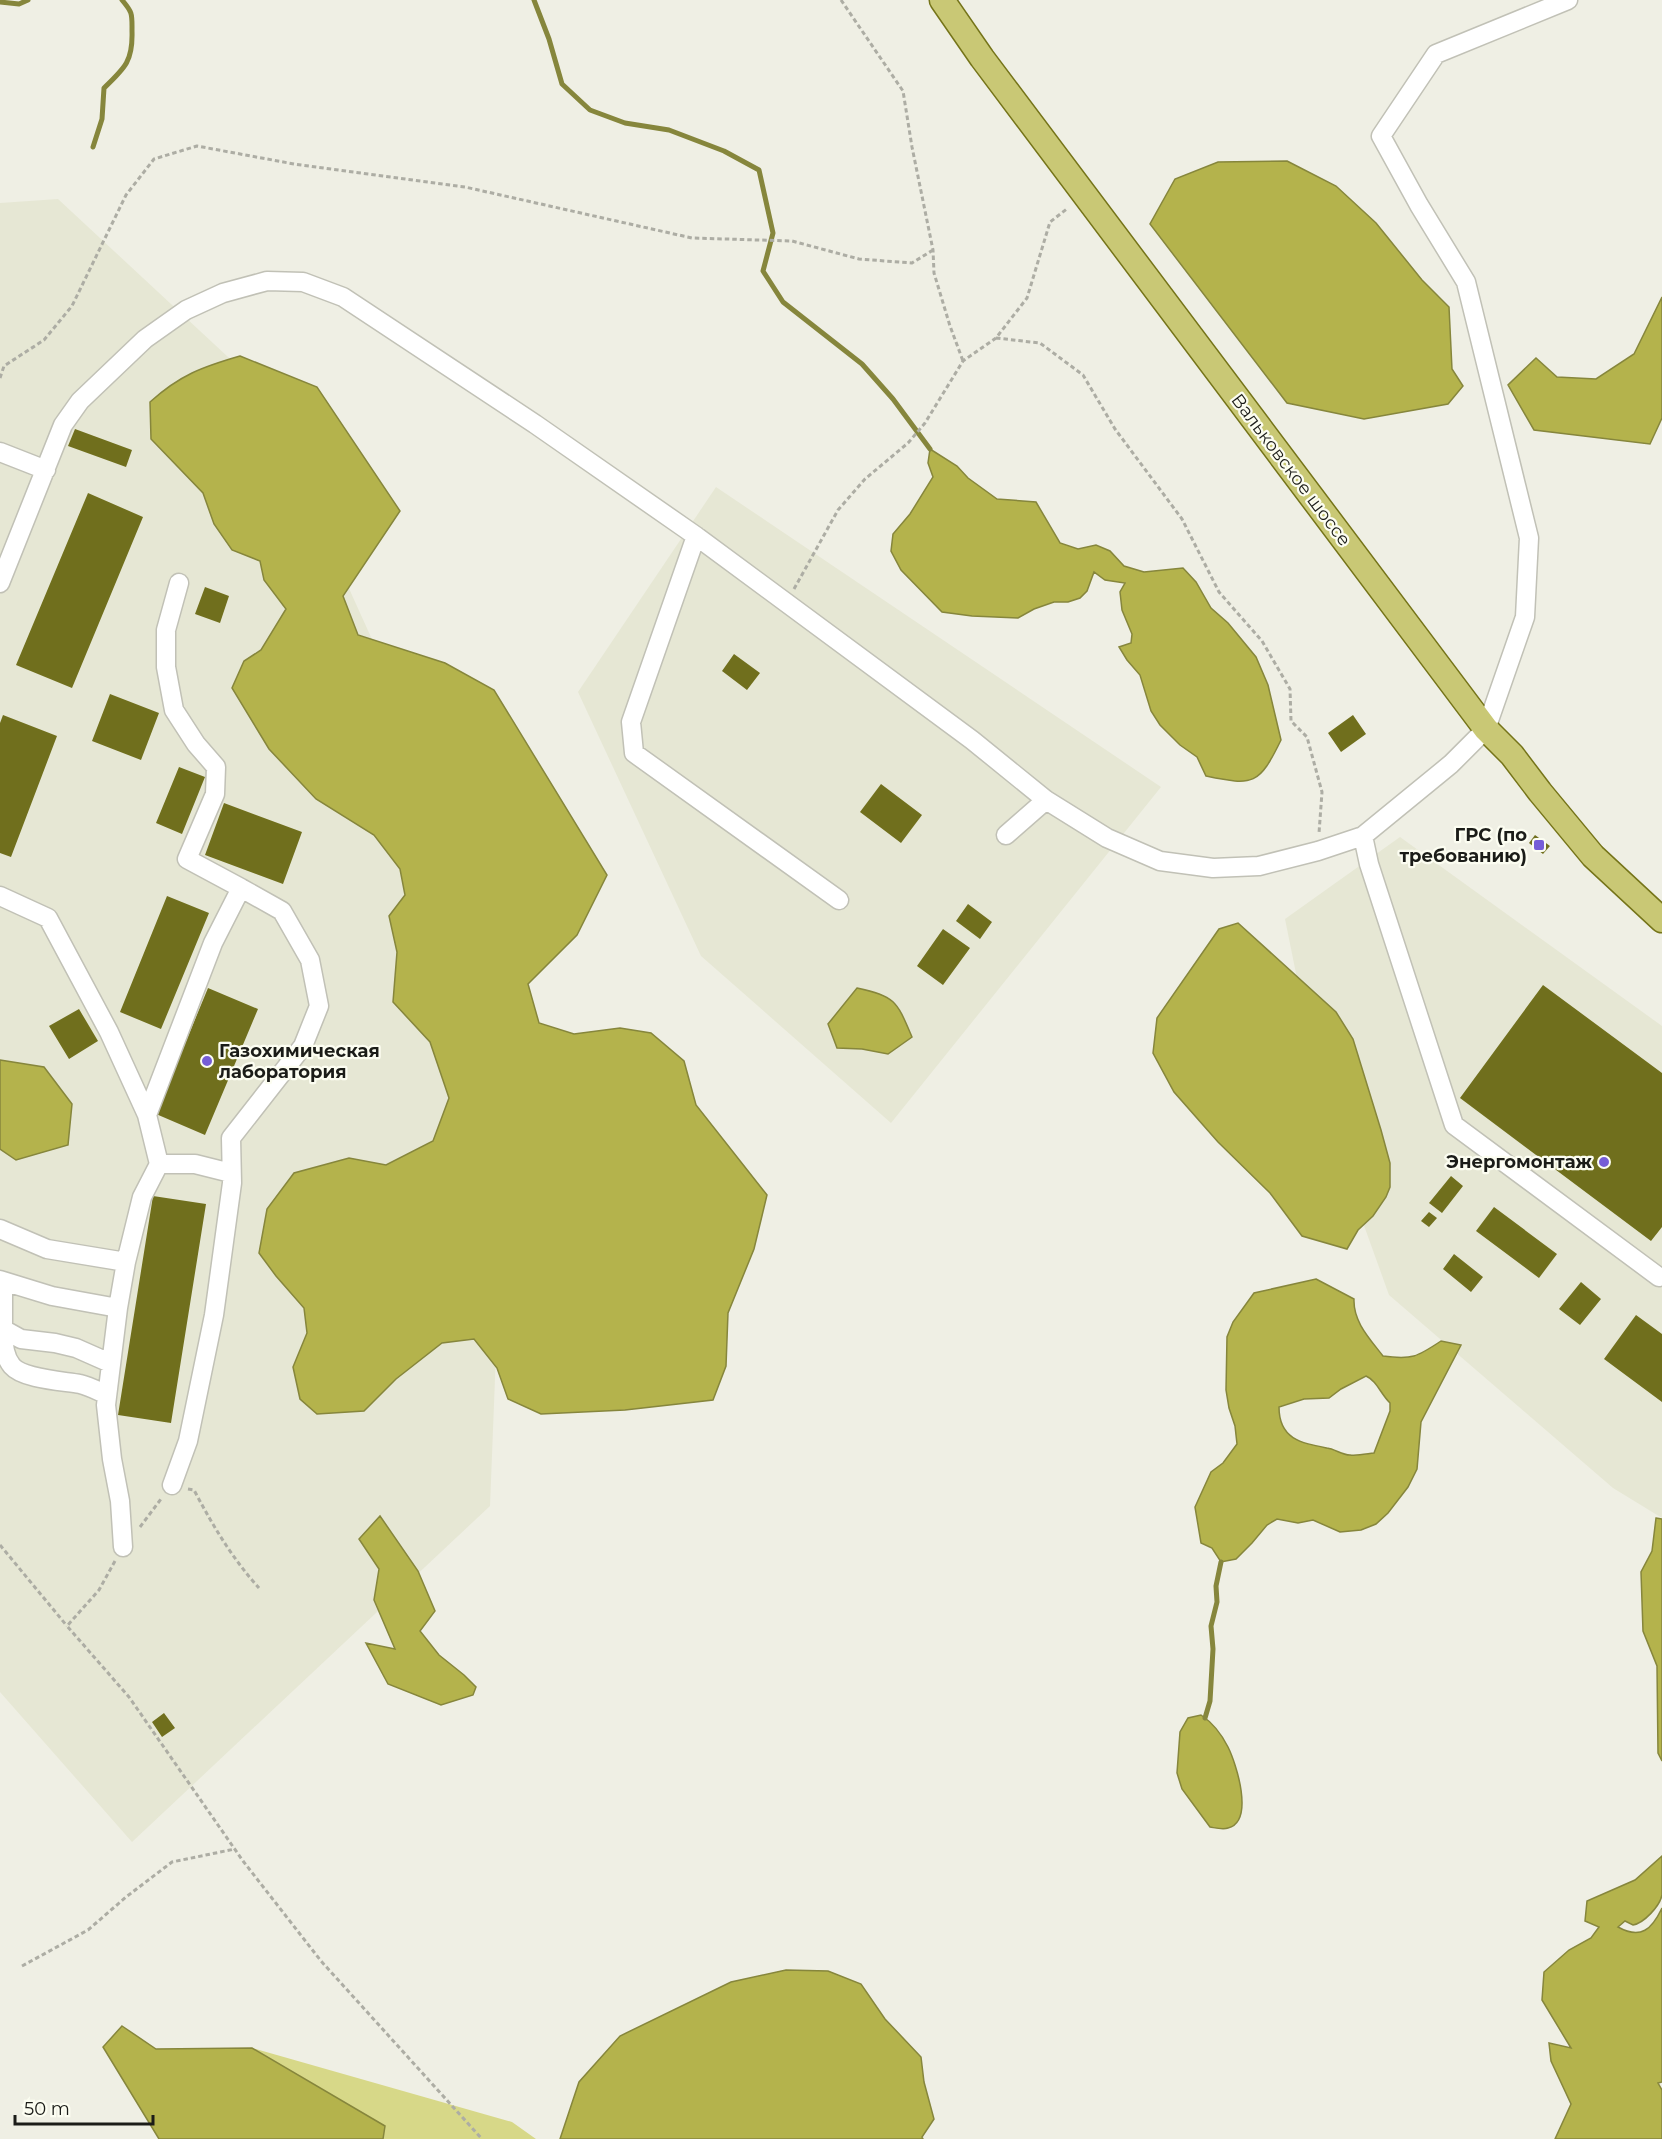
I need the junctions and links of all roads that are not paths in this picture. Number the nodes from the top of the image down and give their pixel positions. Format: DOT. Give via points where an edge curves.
graph roads {
  1 [pos="942,0"];
  2 [pos="1568,0"];
  3 [pos="0,452"];
  4 [pos="45,470"];
  5 [pos="696,536"];
  6 [pos="0,583"];
  7 [pos="179,583"];
  8 [pos="1486,729"];
  9 [pos="1046,800"];
  10 [pos="1006,835"];
  11 [pos="1363,837"];
  12 [pos="241,888"];
  13 [pos="0,896"];
  14 [pos="838,900"];
  15 [pos="1662,920"];
  16 [pos="147,1115"];
  17 [pos="159,1164"];
  18 [pos="231,1173"];
  19 [pos="0,1230"];
  20 [pos="126,1262"];
  21 [pos="1659,1277"];
  22 [pos="1,1280"];
  23 [pos="118,1308"];
  24 [pos="3,1329"];
  25 [pos="110,1363"];
  26 [pos="107,1395"];
  27 [pos="172,1485"];
  28 [pos="123,1547"];
  1 -- 8 [label="main road, Вальковское шоссе"];
  2 -- 8 [label="lane" via="1436,54 1381,136 1466,282 1529,538 1525,617"];
  3 -- 4 [label="lane"];
  4 -- 5 [label="lane" via="63,424 80,400 145,339 186,310 224,293 267,280 303,282 343,297"];
  4 -- 6 [label="lane"];
  5 -- 9 [label="lane" via="972,740"];
  5 -- 14 [label="lane" via="631,722 633,753"];
  7 -- 12 [label="lane" via="166,630 166,667 174,710 216,767 215,794 187,859"];
  8 -- 11 [label="lane" via="1451,764"];
  8 -- 15 [label="main road, Вальковское шоссе" via="1512,755 1593,856"];
  9 -- 10 [label="lane"];
  9 -- 11 [label="lane" via="1107,838 1160,861 1213,868 1259,866"];
  11 -- 21 [label="lane" via="1454,1125"];
  12 -- 16 [label="lane" via="213,943"];
  12 -- 18 [label="lane" via="282,911 310,960 319,1005 303,1046 231,1138"];
  13 -- 16 [label="lane" via="48,918 109,1032"];
  16 -- 17 [label="lane"];
  17 -- 18 [label="lane" via="195,1164"];
  17 -- 20 [label="lane" via="142,1197"];
  18 -- 27 [label="lane" via="214,1315 188,1441"];
  19 -- 20 [label="lane" via="47,1249"];
  20 -- 23 [label="lane"];
  22 -- 23 [label="lane" via="52,1296"];
  22 -- 24 [label="lane"];
  23 -- 25 [label="lane"];
  24 -- 25 [label="lane" via="21,1339 76,1348"];
  24 -- 26 [label="lane" via="4,1352 13,1367 38,1377 83,1384"];
  25 -- 26 [label="lane"];
  26 -- 28 [label="lane"];
}
